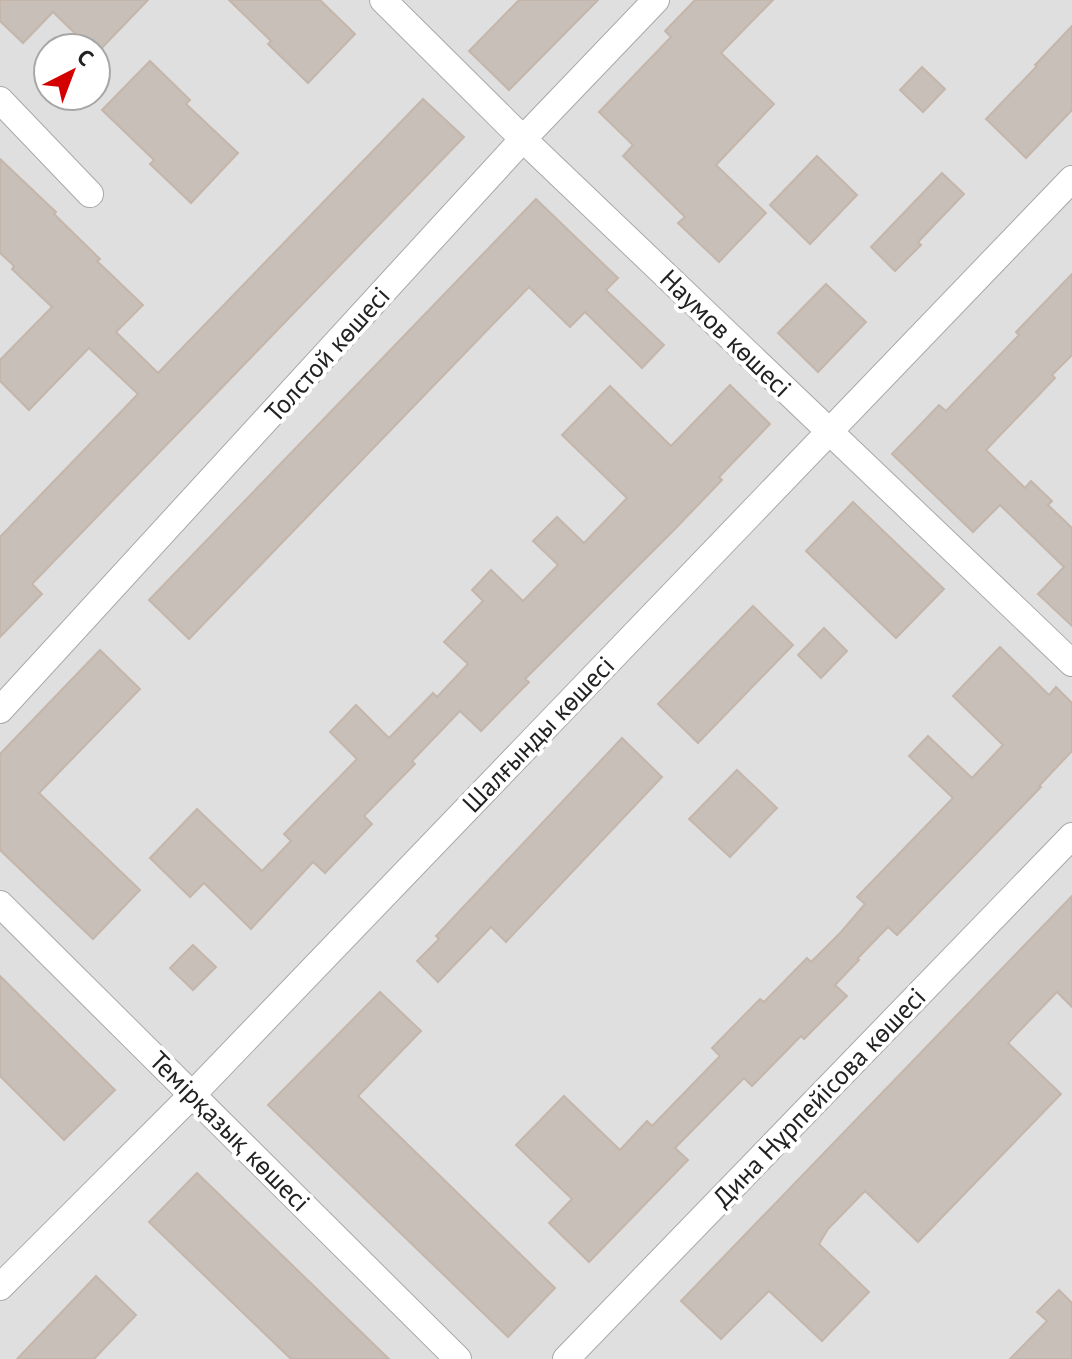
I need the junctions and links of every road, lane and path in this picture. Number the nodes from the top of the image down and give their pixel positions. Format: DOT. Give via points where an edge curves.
graph roads {
  1 [pos="383,0"];
  2 [pos="656,0"];
  3 [pos="0,100"];
  4 [pos="523,139"];
  5 [pos="1072,179"];
  6 [pos="90,194"];
  7 [pos="828,431"];
  8 [pos="1072,663"];
  9 [pos="0,710"];
  10 [pos="1072,836"];
  11 [pos="0,904"];
  12 [pos="193,1094"];
  13 [pos="0,1287"];
  14 [pos="458,1359"];
  15 [pos="566,1359"];
  1 -- 4 [label="street, Наумов көшесі"];
  2 -- 4 [label="street, Толстой көшесі"];
  3 -- 6 [label="street"];
  4 -- 7 [label="street, Наумов көшесі"];
  4 -- 9 [label="street, Толстой көшесі"];
  5 -- 7 [label="street, Шалғынды көшесі"];
  7 -- 8 [label="street, Наумов көшесі"];
  7 -- 12 [label="street, Шалғынды көшесі"];
  10 -- 15 [label="street, Дина Нұрпейісова көшесі"];
  11 -- 12 [label="street, Темірқазық көшесі"];
  12 -- 13 [label="street, Шалғынды көшесі"];
  12 -- 14 [label="street, Темірқазық көшесі"];
}
